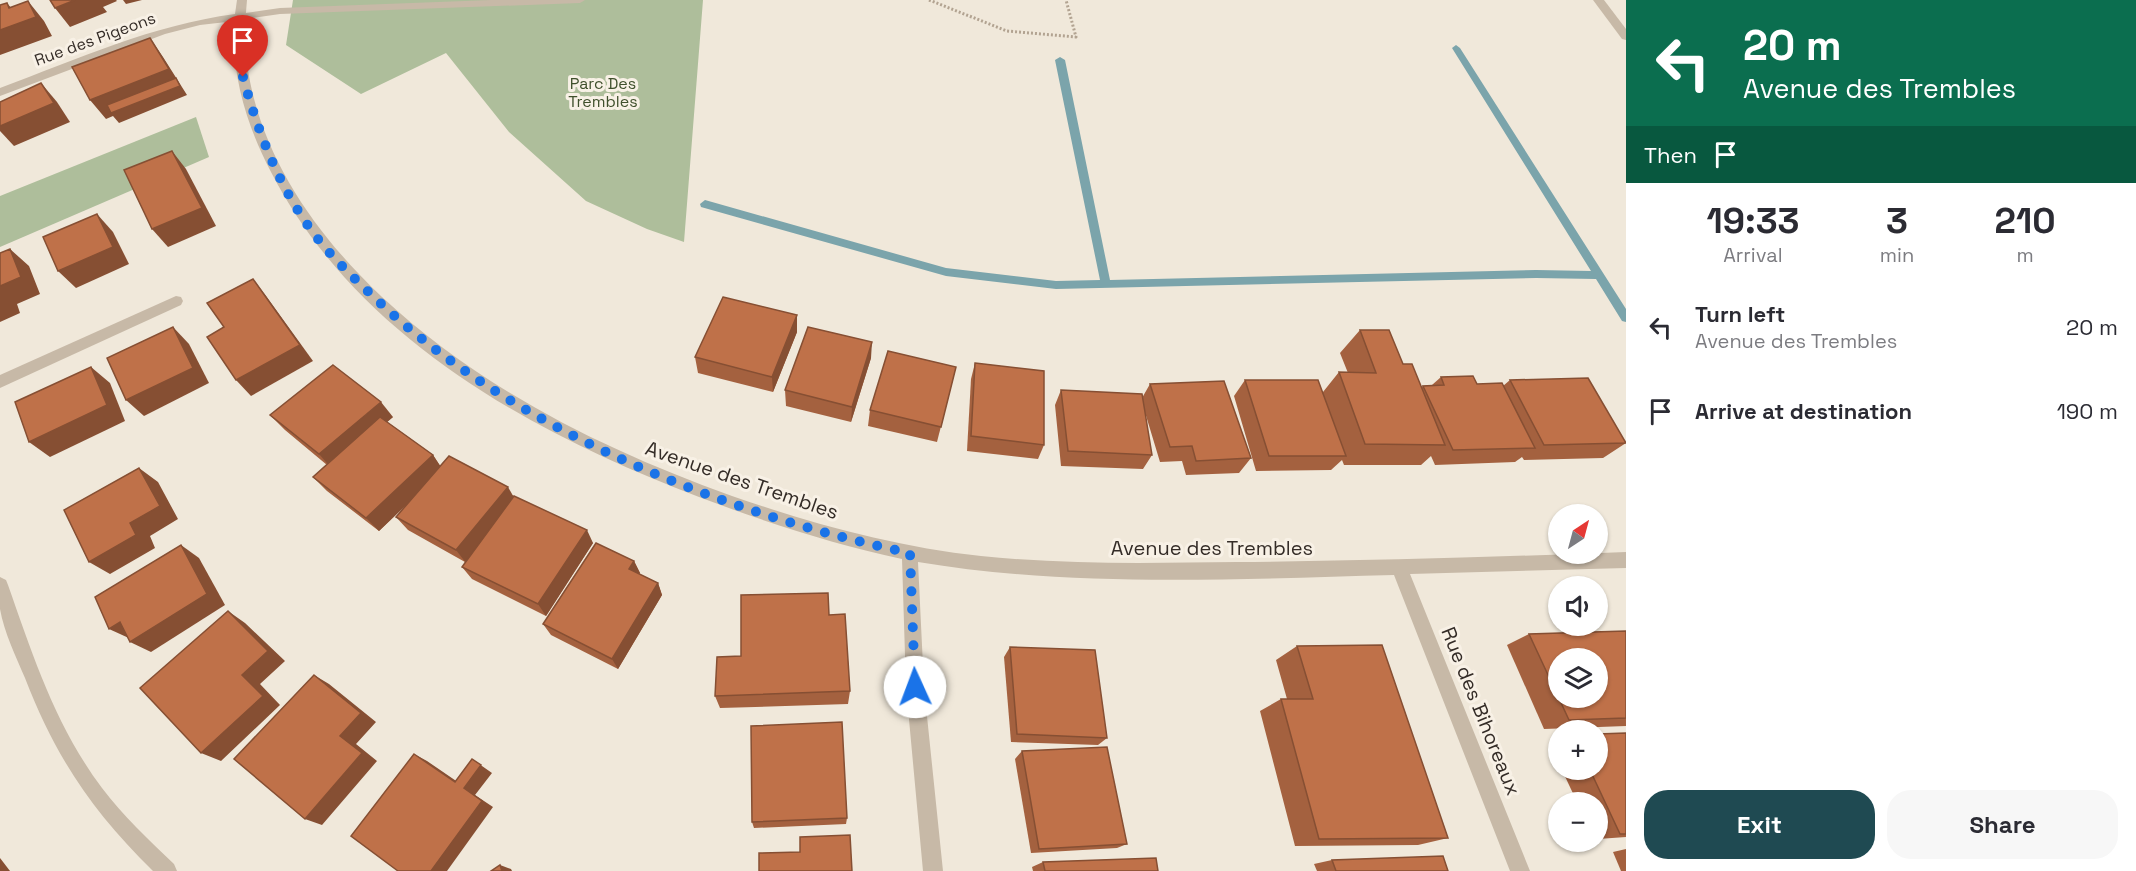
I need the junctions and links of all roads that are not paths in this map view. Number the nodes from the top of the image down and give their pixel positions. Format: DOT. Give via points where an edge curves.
graph roads {
  1 [pos="242,0"];
  2 [pos="580,0"];
  3 [pos="1598,0"];
  4 [pos="239,17"];
  5 [pos="1626,37"];
  6 [pos="0,92"];
  7 [pos="176,301"];
  8 [pos="0,382"];
  9 [pos="910,553"];
  10 [pos="1626,560"];
  11 [pos="1399,567"];
  12 [pos="0,585"];
  13 [pos="167,871"];
  14 [pos="933,871"];
  15 [pos="1520,871"];
  1 -- 4 [label="street, Avenue des Trembles"];
  2 -- 4 [label="street, Rue des Pigeons" via="280,11"];
  3 -- 5 [label="street"];
  4 -- 6 [label="street, Rue des Pigeons" via="162,32"];
  4 -- 9 [label="street, Avenue des Trembles" via="238,44 254,118 285,189 336,261 399,322 511,403 626,462 776,518"];
  7 -- 8 [label="street"];
  9 -- 11 [label="street, Avenue des Trembles" via="962,561 1113,570"];
  9 -- 14 [label="street" via="915,687"];
  10 -- 11 [label="street, Avenue des Trembles"];
  11 -- 15 [label="street, Rue des Bihoreaux"];
  12 -- 13 [label="street" via="54,730 95,794"];
}
